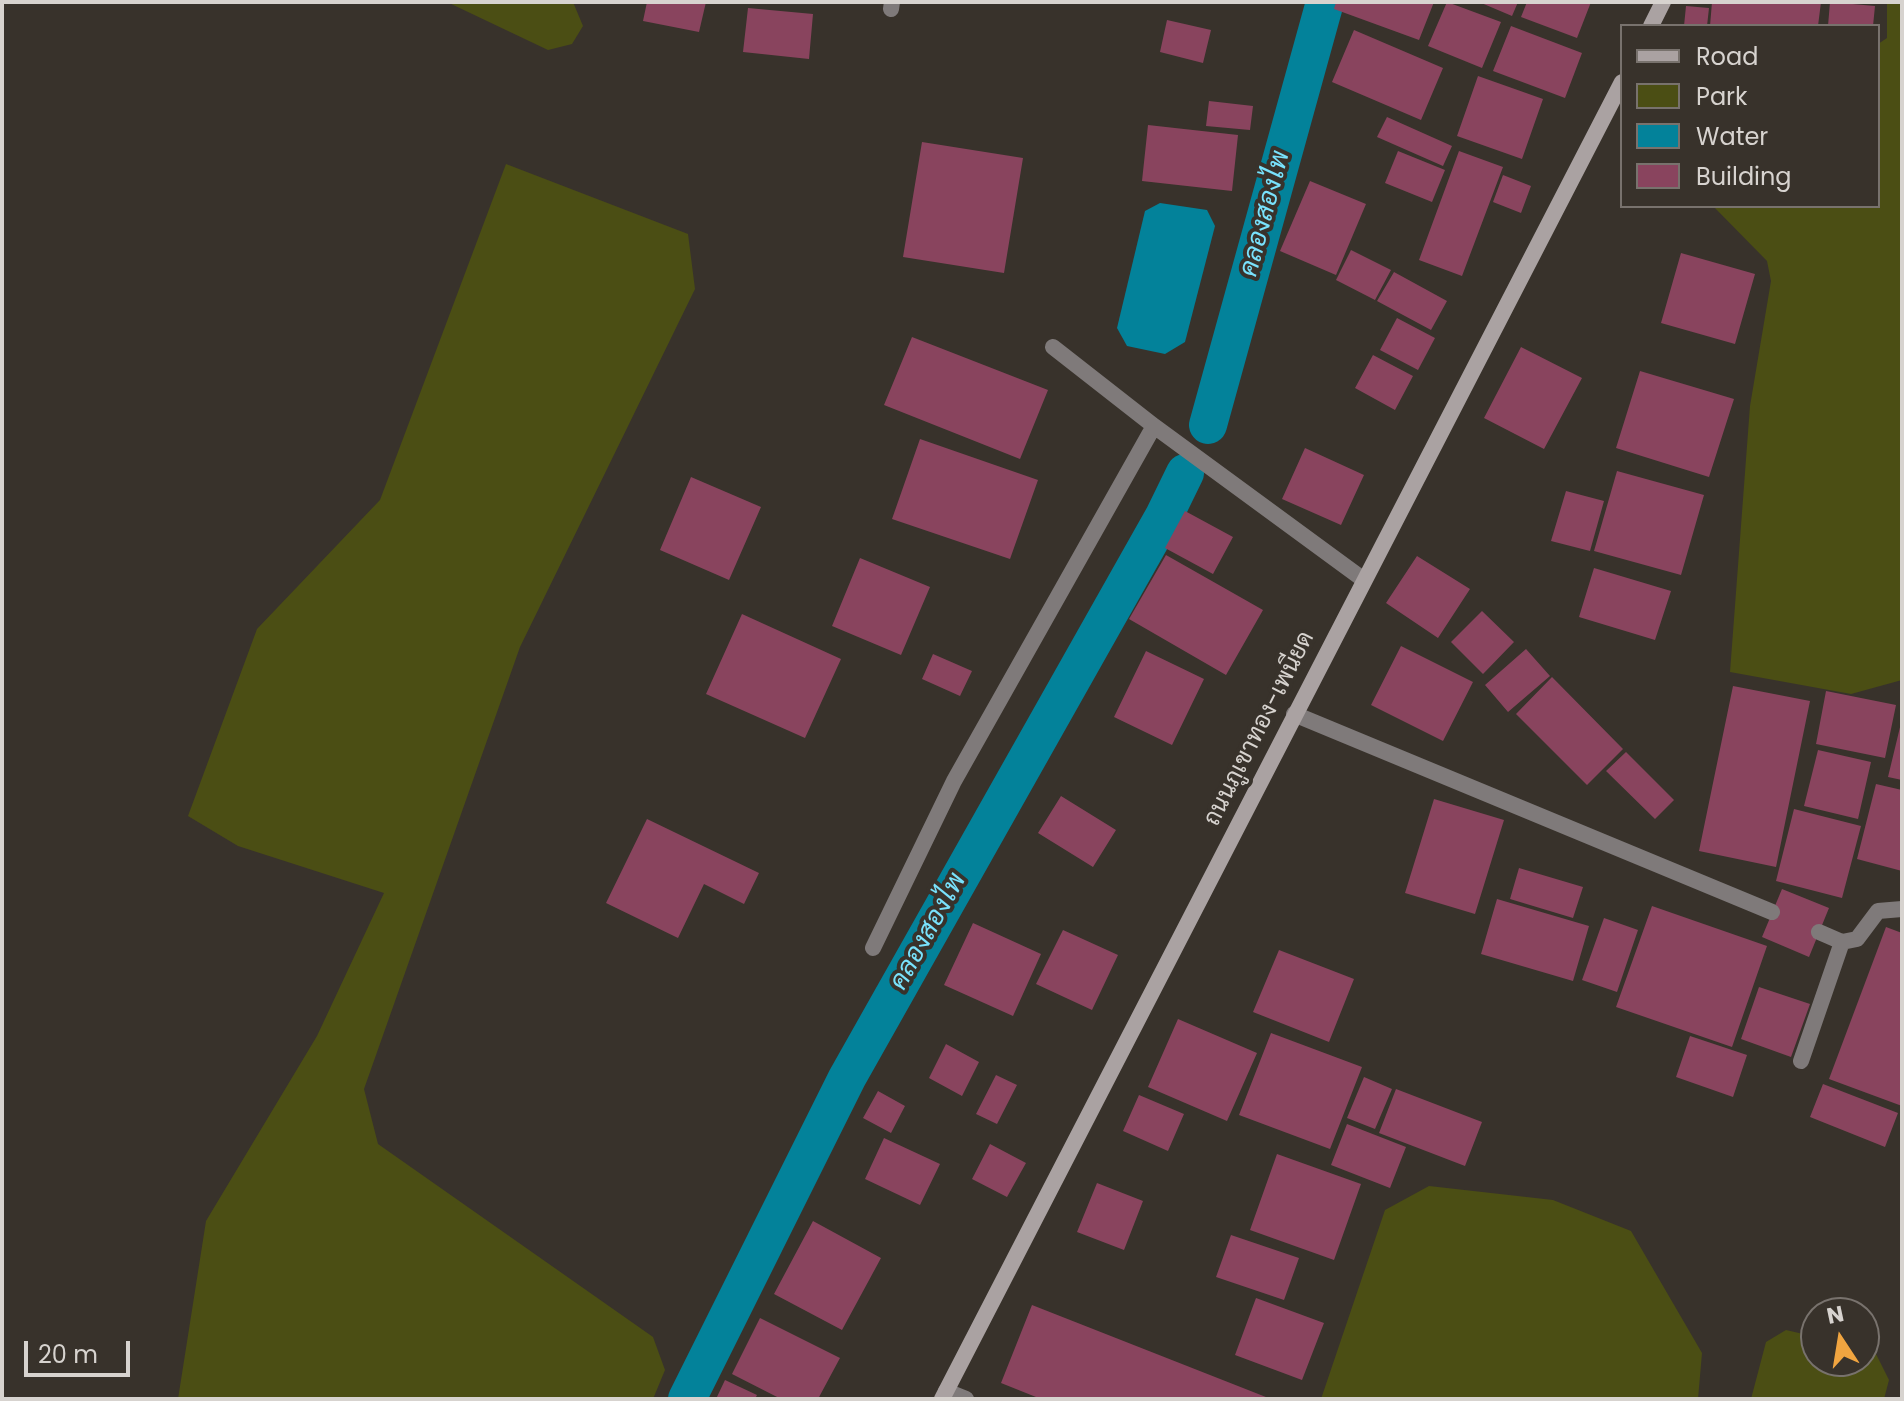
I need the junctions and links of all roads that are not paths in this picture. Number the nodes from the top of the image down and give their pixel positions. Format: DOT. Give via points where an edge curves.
graph roads {
  1 [pos="1663,2"];
  2 [pos="1652,24"];
  3 [pos="1620,86"];
  4 [pos="1053,347"];
  5 [pos="1154,426"];
  6 [pos="1364,580"];
  7 [pos="1294,714"];
  8 [pos="1902,909"];
  9 [pos="1772,912"];
  10 [pos="1819,932"];
  11 [pos="1842,942"];
  12 [pos="873,948"];
  13 [pos="1801,1061"];
  14 [pos="944,1395"];
  15 [pos="966,1399"];
  1 -- 2 [label="street"];
  3 -- 6 [label="street, ถนนภูเขาทอง-เพนียด"];
  4 -- 5 [label="street"];
  5 -- 6 [label="street"];
  5 -- 12 [label="street" via="954,781"];
  6 -- 7 [label="street, ถนนภูเขาทอง-เพนียด"];
  7 -- 9 [label="street"];
  7 -- 14 [label="street, ถนนภูเขาทอง-เพนียด"];
  8 -- 11 [label="street" via="1878,911 1857,939"];
  10 -- 11 [label="street"];
  11 -- 13 [label="street"];
  14 -- 15 [label="street"];
}
